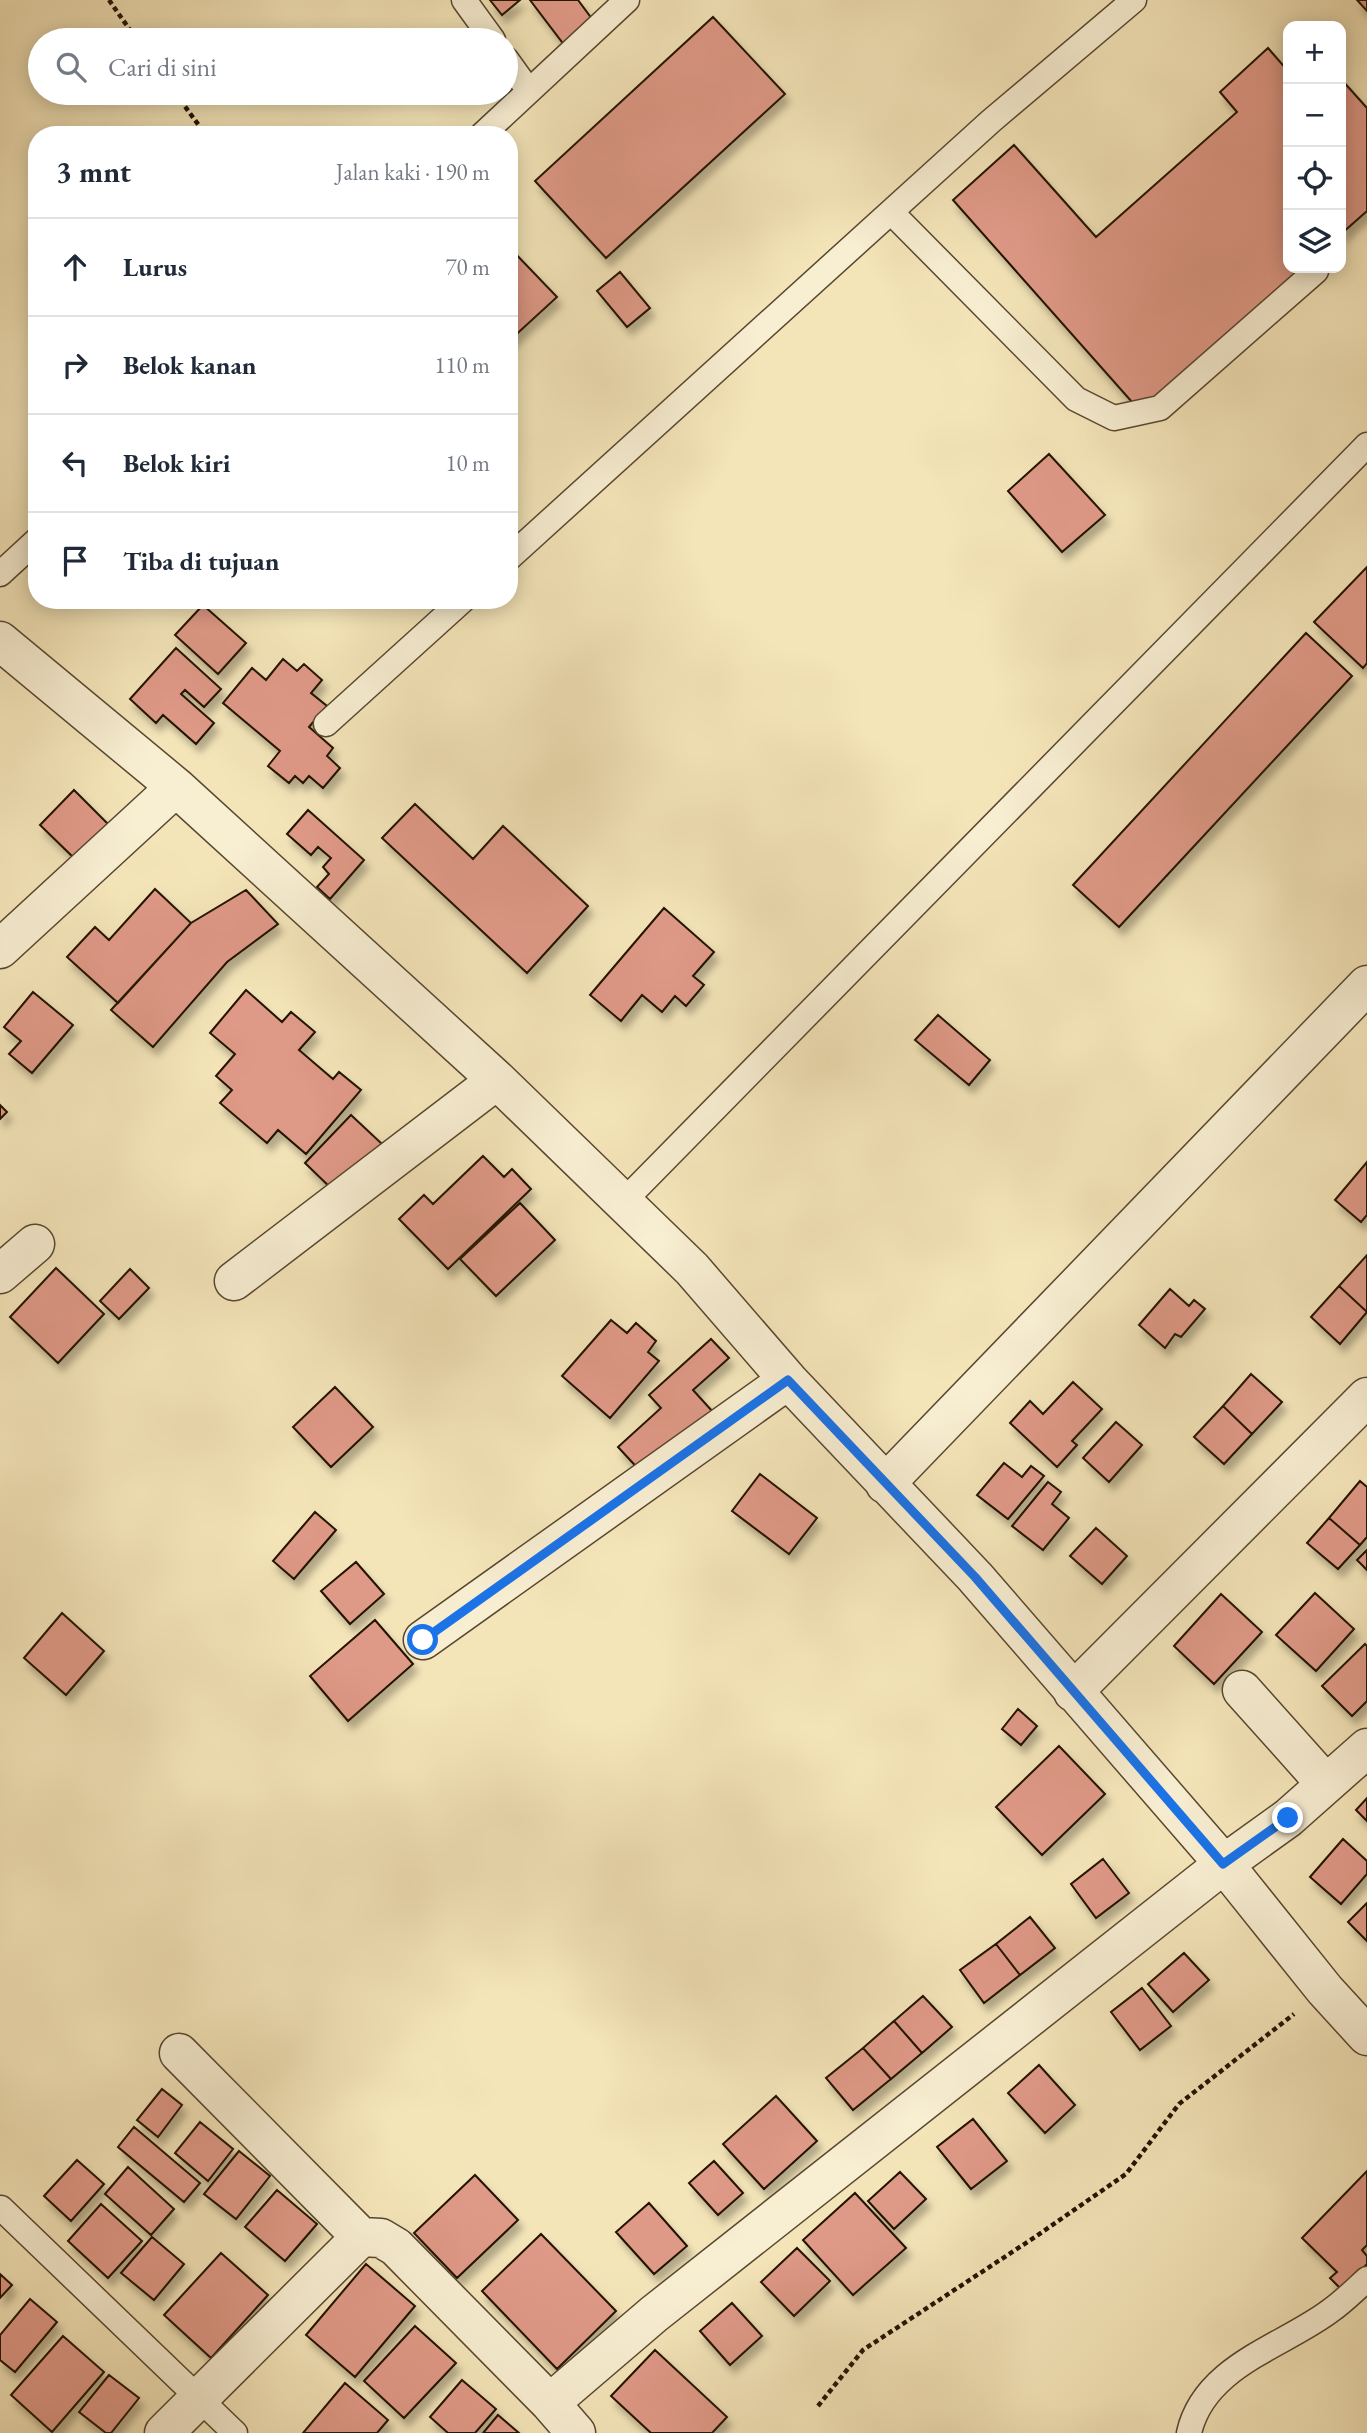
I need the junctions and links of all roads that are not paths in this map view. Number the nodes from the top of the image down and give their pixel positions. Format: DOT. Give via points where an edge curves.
graph roads {
  1 [pos="464,0"];
  2 [pos="627,0"];
  3 [pos="1134,0"];
  4 [pos="484,28"];
  5 [pos="518,76"];
  6 [pos="529,91"];
  7 [pos="518,101"];
  8 [pos="514,105"];
  9 [pos="492,126"];
  10 [pos="891,212"];
  11 [pos="1314,273"];
  12 [pos="1367,444"];
  13 [pos="28,548"];
  14 [pos="518,550"];
  15 [pos="0,574"];
  16 [pos="453,609"];
  17 [pos="0,641"];
  18 [pos="326,724"];
  19 [pos="176,787"];
  20 [pos="0,949"];
  21 [pos="1367,985"];
  22 [pos="497,1080"];
  23 [pos="624,1201"];
  24 [pos="35,1244"];
  25 [pos="0,1274"];
  26 [pos="234,1281"];
  27 [pos="788,1380"];
  28 [pos="1367,1396"];
  29 [pos="884,1484"];
  30 [pos="423,1640"];
  31 [pos="1242,1690"];
  32 [pos="1073,1692"];
  33 [pos="1367,1748"];
  34 [pos="1326,1784"];
  35 [pos="1223,1864"];
  36 [pos="1367,2036"];
  37 [pos="179,2053"];
  38 [pos="1,2208"];
  39 [pos="360,2237"];
  40 [pos="1367,2279"];
  41 [pos="199,2398"];
  42 [pos="550,2403"];
  43 [pos="164,2433"];
  44 [pos="235,2433"];
  45 [pos="576,2433"];
  46 [pos="1189,2433"];
  1 -- 4 [label="lane"];
  2 -- 6 [label="lane"];
  3 -- 10 [label="lane"];
  5 -- 6 [label="lane"];
  6 -- 7 [label="lane"];
  8 -- 9 [label="lane"];
  10 -- 11 [label="lane" via="1076,399 1114,418 1160,408"];
  10 -- 14 [label="lane"];
  12 -- 23 [label="lane"];
  13 -- 15 [label="lane"];
  16 -- 18 [label="lane"];
  17 -- 19 [label="street"];
  19 -- 20 [label="street"];
  19 -- 22 [label="street"];
  21 -- 29 [label="street"];
  22 -- 23 [label="street"];
  22 -- 26 [label="street"];
  23 -- 27 [label="street" via="692,1269"];
  24 -- 25 [label="street"];
  27 -- 29 [label="street"];
  27 -- 30 [label="street"];
  28 -- 32 [label="street"];
  29 -- 32 [label="street" via="975,1577"];
  31 -- 34 [label="street"];
  32 -- 35 [label="street"];
  33 -- 34 [label="street"];
  34 -- 35 [label="street" via="1288,1818"];
  35 -- 36 [label="street"];
  35 -- 42 [label="street" via="654,2314"];
  37 -- 39 [label="street"];
  38 -- 41 [label="lane"];
  39 -- 41 [label="street"];
  39 -- 42 [label="street" via="381,2238 396,2247"];
  40 -- 46 [label="lane" via="1330,2312 1233,2371 1202,2403"];
  41 -- 43 [label="street"];
  41 -- 44 [label="lane"];
  42 -- 45 [label="street"];
}
